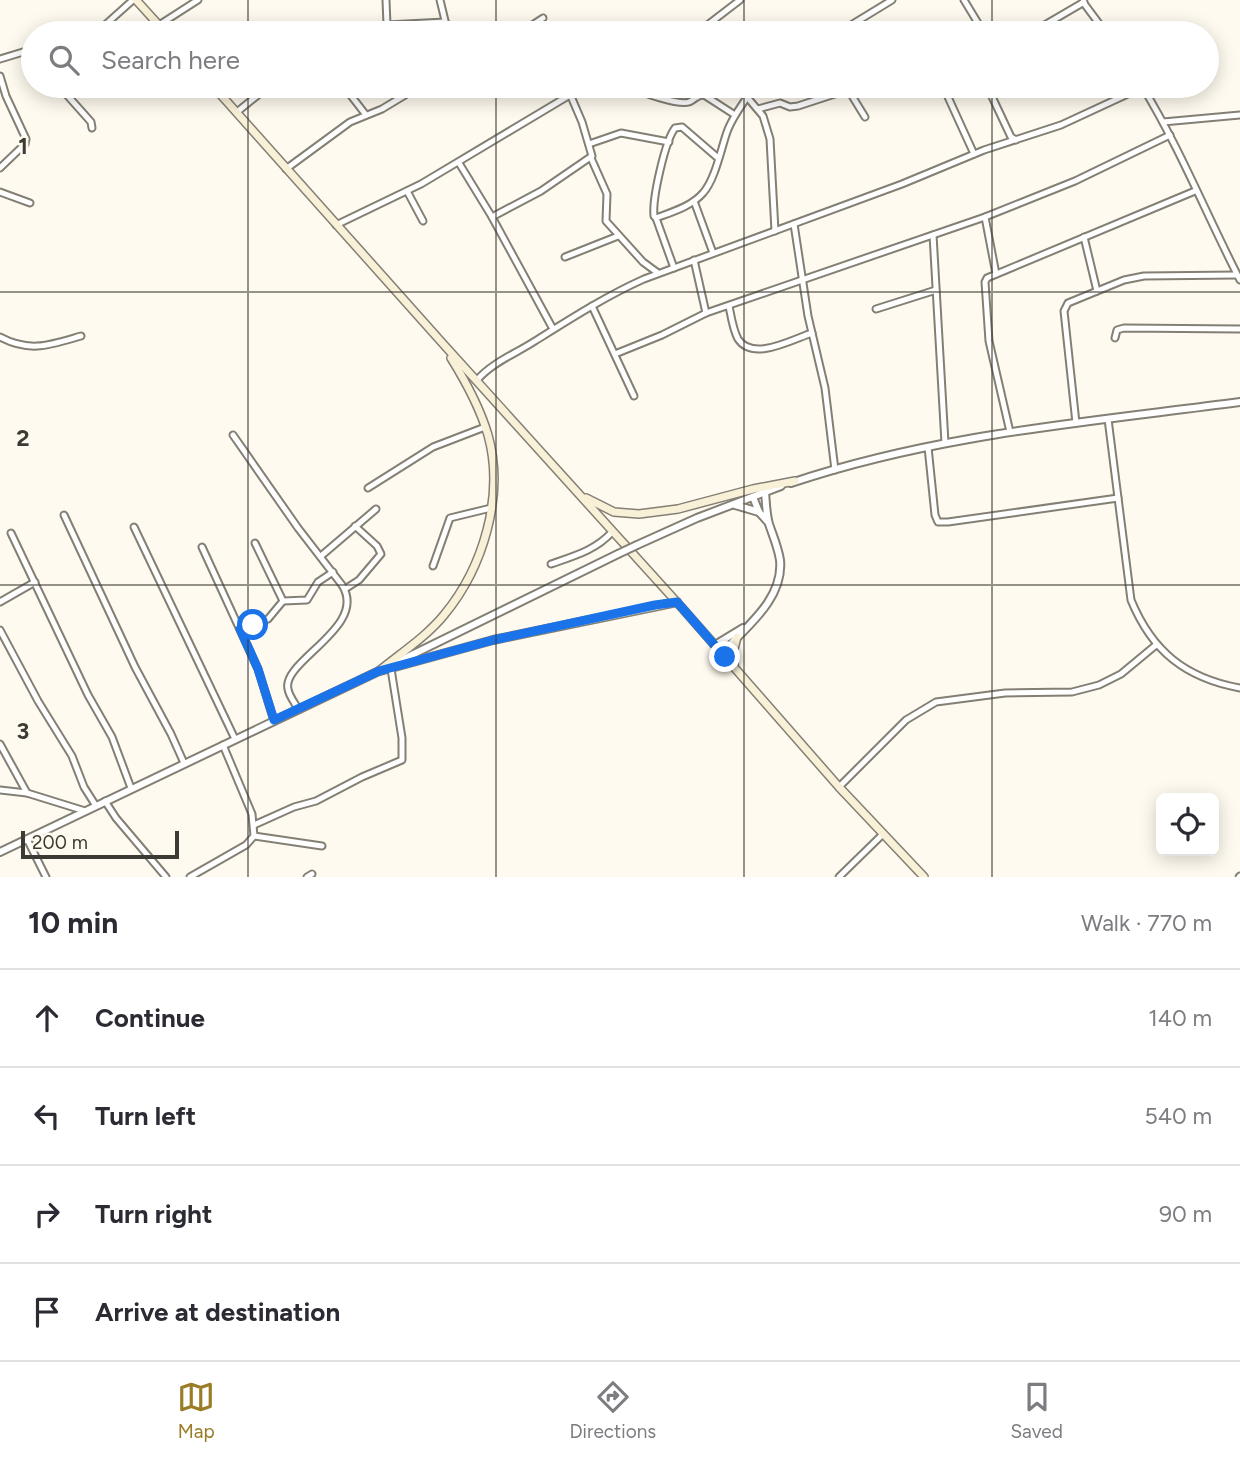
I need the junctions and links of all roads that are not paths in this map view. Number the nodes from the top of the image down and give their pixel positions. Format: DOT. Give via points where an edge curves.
graph roads {
  1 [pos="135,0"];
  2 [pos="198,0"];
  3 [pos="386,0"];
  4 [pos="440,0"];
  5 [pos="740,0"];
  6 [pos="892,0"];
  7 [pos="964,0"];
  8 [pos="1083,1"];
  9 [pos="543,18"];
  10 [pos="110,21"];
  11 [pos="155,21"];
  12 [pos="165,21"];
  13 [pos="387,21"];
  14 [pos="445,21"];
  15 [pos="538,21"];
  16 [pos="712,21"];
  17 [pos="858,21"];
  18 [pos="977,21"];
  19 [pos="1050,21"];
  20 [pos="1097,21"];
  21 [pos="21,53"];
  22 [pos="0,59"];
  23 [pos="0,76"];
  24 [pos="70,98"];
  25 [pos="224,98"];
  26 [pos="254,98"];
  27 [pos="353,98"];
  28 [pos="400,98"];
  29 [pos="564,98"];
  30 [pos="572,98"];
  31 [pos="663,98"];
  32 [pos="693,98"];
  33 [pos="708,98"];
  34 [pos="746,98"];
  35 [pos="748,98"];
  36 [pos="820,98"];
  37 [pos="853,98"];
  38 [pos="948,98"];
  39 [pos="993,98"];
  40 [pos="1117,98"];
  41 [pos="1149,98"];
  42 [pos="758,109"];
  43 [pos="237,112"];
  44 [pos="366,115"];
  45 [pos="1240,115"];
  46 [pos="735,116"];
  47 [pos="865,117"];
  48 [pos="1163,122"];
  49 [pos="92,128"];
  50 [pos="1170,135"];
  51 [pos="1016,140"];
  52 [pos="668,142"];
  53 [pos="589,144"];
  54 [pos="974,154"];
  55 [pos="591,158"];
  56 [pos="718,158"];
  57 [pos="459,163"];
  58 [pos="0,168"];
  59 [pos="286,169"];
  60 [pos="407,191"];
  61 [pos="1195,191"];
  62 [pos="0,192"];
  63 [pos="694,201"];
  64 [pos="30,203"];
  65 [pos="492,218"];
  66 [pos="656,218"];
  67 [pos="985,218"];
  68 [pos="423,222"];
  69 [pos="794,224"];
  70 [pos="336,225"];
  71 [pos="775,231"];
  72 [pos="933,235"];
  73 [pos="618,236"];
  74 [pos="1084,237"];
  75 [pos="713,253"];
  76 [pos="565,257"];
  77 [pos="694,260"];
  78 [pos="674,268"];
  79 [pos="658,273"];
  80 [pos="996,274"];
  81 [pos="1239,277"];
  82 [pos="802,282"];
  83 [pos="936,290"];
  84 [pos="1097,291"];
  85 [pos="592,306"];
  86 [pos="729,306"];
  87 [pos="876,309"];
  88 [pos="706,313"];
  89 [pos="553,329"];
  90 [pos="1240,329"];
  91 [pos="812,333"];
  92 [pos="81,336"];
  93 [pos="0,337"];
  94 [pos="1115,338"];
  95 [pos="445,346"];
  96 [pos="615,354"];
  97 [pos="477,380"];
  98 [pos="634,396"];
  99 [pos="1240,402"];
  100 [pos="1108,419"];
  101 [pos="1076,423"];
  102 [pos="485,427"];
  103 [pos="1010,432"];
  104 [pos="233,435"];
  105 [pos="945,443"];
  106 [pos="928,447"];
  107 [pos="835,470"];
  108 [pos="794,481"];
  109 [pos="368,488"];
  110 [pos="576,492"];
  111 [pos="765,492"];
  112 [pos="753,497"];
  113 [pos="1118,498"];
  114 [pos="733,505"];
  115 [pos="491,508"];
  116 [pos="376,509"];
  117 [pos="759,512"];
  118 [pos="64,516"];
  119 [pos="769,524"];
  120 [pos="355,526"];
  121 [pos="134,527"];
  122 [pos="612,532"];
  123 [pos="11,533"];
  124 [pos="256,543"];
  125 [pos="202,547"];
  126 [pos="321,556"];
  127 [pos="551,564"];
  128 [pos="433,566"];
  129 [pos="332,572"];
  130 [pos="35,582"];
  131 [pos="345,589"];
  132 [pos="283,601"];
  133 [pos="0,602"];
  134 [pos="677,602"];
  135 [pos="745,627"];
  136 [pos="240,629"];
  137 [pos="0,630"];
  138 [pos="737,637"];
  139 [pos="715,645"];
  140 [pos="1156,645"];
  141 [pos="722,653"];
  142 [pos="734,667"];
  143 [pos="391,669"];
  144 [pos="379,671"];
  145 [pos="1240,688"];
  146 [pos="298,709"];
  147 [pos="274,720"];
  148 [pos="235,739"];
  149 [pos="0,744"];
  150 [pos="223,745"];
  151 [pos="184,763"];
  152 [pos="839,787"];
  153 [pos="131,788"];
  154 [pos="0,790"];
  155 [pos="27,793"];
  156 [pos="105,801"];
  157 [pos="96,806"];
  158 [pos="85,811"];
  159 [pos="254,825"];
  160 [pos="883,834"];
  161 [pos="254,836"];
  162 [pos="27,839"];
  163 [pos="322,846"];
  164 [pos="0,852"];
  165 [pos="46,877"];
  166 [pos="166,877"];
  167 [pos="190,877"];
  168 [pos="839,877"];
  169 [pos="924,877"];
  1 -- 10 [label="street"];
  1 -- 11 [label="main road"];
  2 -- 12 [label="street"];
  3 -- 13 [label="street"];
  4 -- 14 [label="street"];
  5 -- 16 [label="street"];
  6 -- 17 [label="street"];
  7 -- 18 [label="street"];
  8 -- 19 [label="street"];
  8 -- 20 [label="street"];
  9 -- 15 [label="street"];
  21 -- 22 [label="street"];
  23 -- 58 [label="street" via="26,139"];
  24 -- 49 [label="street"];
  25 -- 43 [label="main road"];
  26 -- 43 [label="street"];
  27 -- 44 [label="street"];
  28 -- 44 [label="street"];
  29 -- 57 [label="street"];
  30 -- 53 [label="street"];
  31 -- 32 [label="street" via="684,103"];
  33 -- 46 [label="street"];
  34 -- 46 [label="street"];
  35 -- 42 [label="street"];
  36 -- 42 [label="street" via="798,106 780,103"];
  37 -- 47 [label="street"];
  38 -- 54 [label="street"];
  39 -- 51 [label="street"];
  40 -- 51 [label="street"];
  41 -- 48 [label="street"];
  42 -- 71 [label="street" via="770,139"];
  43 -- 59 [label="main road"];
  44 -- 59 [label="street"];
  45 -- 48 [label="street"];
  46 -- 56 [label="street"];
  48 -- 50 [label="street"];
  50 -- 61 [label="street"];
  50 -- 67 [label="street"];
  51 -- 54 [label="street"];
  52 -- 53 [label="street" via="621,133"];
  52 -- 56 [label="street" via="675,128 682,127"];
  52 -- 66 [label="street" via="653,212"];
  53 -- 55 [label="street"];
  54 -- 69 [label="street"];
  55 -- 65 [label="street"];
  55 -- 73 [label="street" via="607,194 606,221"];
  56 -- 63 [label="street" via="708,187"];
  57 -- 60 [label="street"];
  57 -- 65 [label="street"];
  59 -- 70 [label="main road"];
  60 -- 68 [label="street"];
  60 -- 70 [label="street"];
  61 -- 74 [label="street"];
  61 -- 81 [label="street"];
  62 -- 64 [label="street"];
  63 -- 66 [label="street"];
  63 -- 75 [label="street"];
  65 -- 89 [label="street"];
  66 -- 78 [label="street"];
  67 -- 72 [label="street"];
  67 -- 80 [label="street"];
  69 -- 71 [label="street"];
  69 -- 82 [label="street"];
  70 -- 95 [label="main road"];
  71 -- 75 [label="street"];
  72 -- 82 [label="street"];
  72 -- 83 [label="street"];
  73 -- 76 [label="street"];
  73 -- 79 [label="street"];
  74 -- 80 [label="street"];
  74 -- 84 [label="street"];
  75 -- 77 [label="street"];
  77 -- 78 [label="street"];
  77 -- 88 [label="street"];
  78 -- 79 [label="street"];
  79 -- 85 [label="street"];
  80 -- 103 [label="street" via="985,282 989,341"];
  81 -- 84 [label="street" via="1144,276"];
  82 -- 86 [label="street"];
  82 -- 91 [label="street"];
  83 -- 87 [label="street"];
  83 -- 105 [label="street"];
  84 -- 101 [label="street" via="1068,303 1064,311"];
  85 -- 89 [label="street"];
  85 -- 96 [label="street"];
  86 -- 88 [label="street"];
  86 -- 91 [label="street" via="737,338 747,348 760,349"];
  88 -- 96 [label="street"];
  89 -- 97 [label="street"];
  90 -- 94 [label="street" via="1124,328 1117,330"];
  91 -- 107 [label="street" via="825,388"];
  92 -- 93 [label="street" via="45,347 16,345"];
  95 -- 97 [label="main road"];
  95 -- 102 [label="main road"];
  96 -- 98 [label="street"];
  97 -- 110 [label="main road"];
  99 -- 100 [label="street"];
  100 -- 101 [label="street"];
  100 -- 113 [label="street"];
  101 -- 103 [label="street"];
  102 -- 109 [label="street" via="433,447"];
  102 -- 115 [label="main road" via="491,456"];
  103 -- 105 [label="street"];
  104 -- 126 [label="street"];
  105 -- 106 [label="street"];
  106 -- 107 [label="street"];
  106 -- 113 [label="street" via="938,522"];
  107 -- 108 [label="street"];
  108 -- 110 [label="main road" via="639,514 614,512"];
  108 -- 111 [label="street"];
  110 -- 122 [label="main road"];
  111 -- 112 [label="street"];
  111 -- 119 [label="street"];
  112 -- 114 [label="street"];
  112 -- 117 [label="street"];
  113 -- 140 [label="street" via="1131,600"];
  114 -- 117 [label="street"];
  114 -- 144 [label="street, bridge" via="637,545"];
  115 -- 128 [label="street" via="450,518"];
  115 -- 144 [label="main road" via="479,556 462,591 442,617"];
  116 -- 120 [label="street"];
  117 -- 119 [label="street"];
  118 -- 151 [label="street"];
  119 -- 135 [label="street" via="780,575 771,600"];
  120 -- 126 [label="street"];
  120 -- 131 [label="street" via="380,554 359,580"];
  121 -- 148 [label="street"];
  122 -- 127 [label="street" via="598,545"];
  122 -- 134 [label="main road"];
  123 -- 130 [label="street"];
  124 -- 132 [label="street"];
  125 -- 136 [label="street"];
  126 -- 129 [label="street"];
  129 -- 131 [label="street"];
  129 -- 132 [label="street" via="318,582 307,600"];
  130 -- 133 [label="street"];
  130 -- 153 [label="street" via="112,737"];
  131 -- 146 [label="street" via="340,623 289,681 288,691"];
  132 -- 136 [label="street" via="268,619"];
  134 -- 139 [label="main road"];
  134 -- 143 [label="main road" via="493,640"];
  135 -- 138 [label="street"];
  135 -- 139 [label="street"];
  136 -- 147 [label="street"];
  137 -- 157 [label="street"];
  138 -- 141 [label="street"];
  138 -- 142 [label="main road"];
  139 -- 141 [label="main road"];
  140 -- 145 [label="street" via="1194,674"];
  140 -- 152 [label="street" via="1121,674 1072,692 1005,693 936,702 906,720"];
  141 -- 142 [label="main road"];
  142 -- 152 [label="main road"];
  143 -- 144 [label="main road"];
  143 -- 159 [label="street" via="402,760"];
  144 -- 146 [label="street"];
  146 -- 147 [label="street"];
  147 -- 148 [label="street"];
  148 -- 150 [label="street"];
  149 -- 155 [label="street"];
  150 -- 151 [label="street"];
  150 -- 159 [label="street"];
  151 -- 153 [label="street"];
  152 -- 160 [label="main road"];
  153 -- 156 [label="street"];
  154 -- 155 [label="street"];
  155 -- 158 [label="street"];
  156 -- 157 [label="street"];
  156 -- 166 [label="street"];
  157 -- 158 [label="street"];
  158 -- 162 [label="street"];
  159 -- 161 [label="street"];
  160 -- 168 [label="street"];
  160 -- 169 [label="main road"];
  161 -- 163 [label="street"];
  161 -- 167 [label="street"];
  162 -- 164 [label="street"];
  162 -- 165 [label="street"];
}
